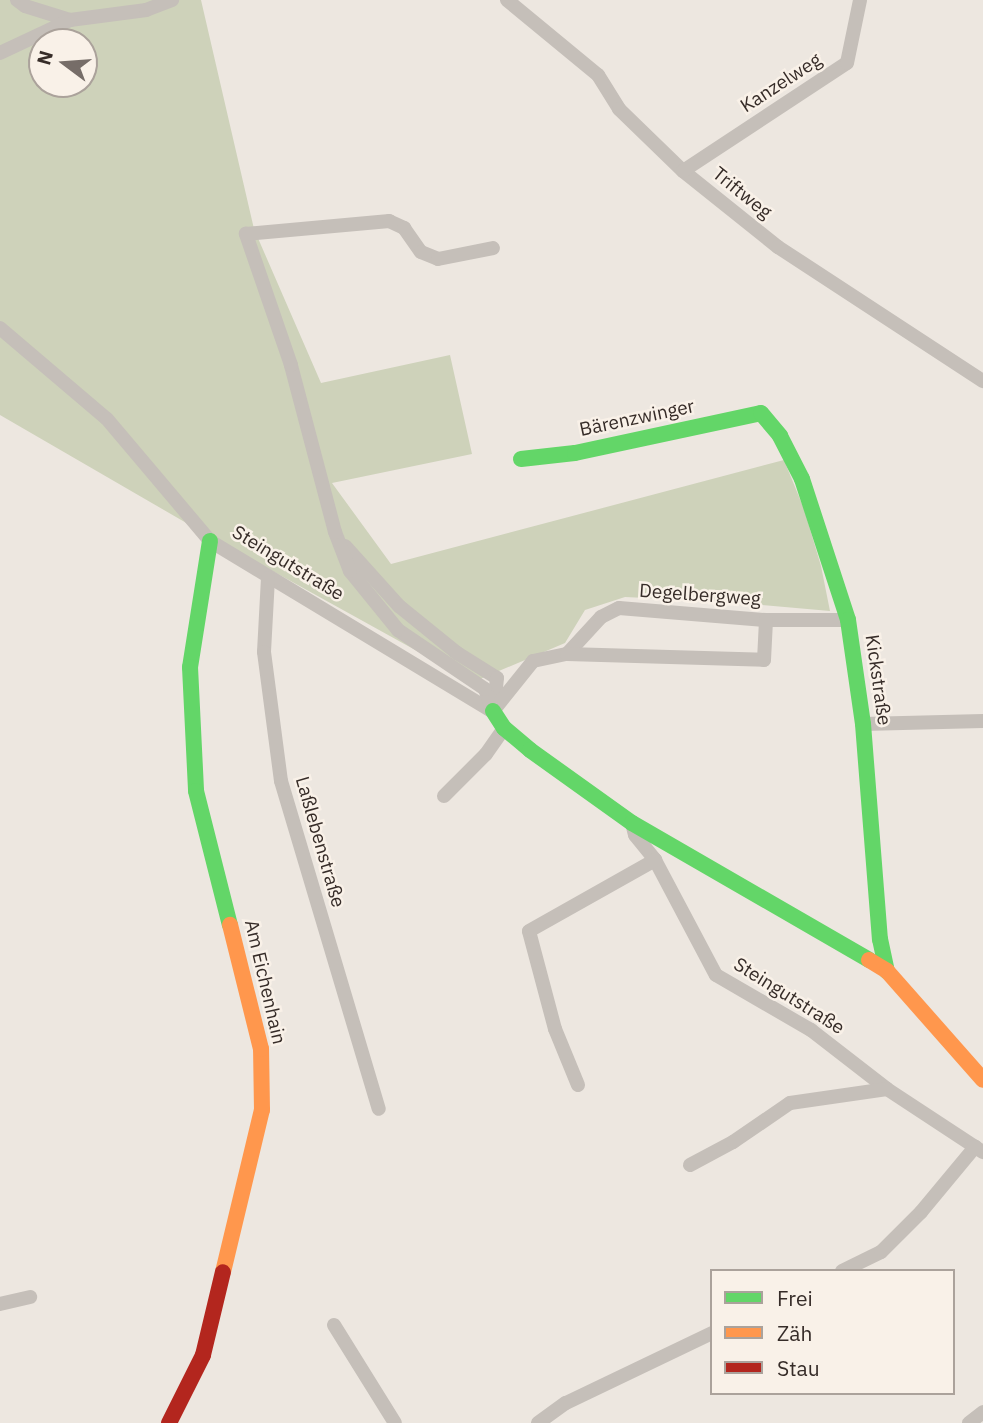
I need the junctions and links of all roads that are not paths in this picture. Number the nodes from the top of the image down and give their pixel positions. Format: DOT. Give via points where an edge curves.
graph roads {
  1 [pos="17,0"];
  2 [pos="172,0"];
  3 [pos="507,0"];
  4 [pos="860,0"];
  5 [pos="70,20"];
  6 [pos="0,52"];
  7 [pos="683,170"];
  8 [pos="494,248"];
  9 [pos="0,328"];
  10 [pos="983,381"];
  11 [pos="761,413"];
  12 [pos="521,459"];
  13 [pos="210,541"];
  14 [pos="268,578"];
  15 [pos="766,620"];
  16 [pos="848,620"];
  17 [pos="567,654"];
  18 [pos="493,711"];
  19 [pos="983,721"];
  20 [pos="863,724"];
  21 [pos="504,728"];
  22 [pos="444,796"];
  23 [pos="632,823"];
  24 [pos="655,860"];
  25 [pos="887,971"];
  26 [pos="983,1080"];
  27 [pos="578,1085"];
  28 [pos="887,1088"];
  29 [pos="379,1109"];
  30 [pos="979,1150"];
  31 [pos="690,1165"];
  32 [pos="846,1269"];
  33 [pos="30,1297"];
  34 [pos="0,1304"];
  35 [pos="334,1325"];
  36 [pos="710,1334"];
  37 [pos="983,1412"];
  38 [pos="169,1423"];
  39 [pos="395,1423"];
  40 [pos="538,1423"];
  41 [pos="969,1423"];
  1 -- 5 [label="street"];
  2 -- 5 [label="street" via="146,10"];
  3 -- 7 [label="street, Triftweg" via="598,75 619,109"];
  4 -- 7 [label="street, Kanzelweg" via="847,62"];
  5 -- 6 [label="street"];
  7 -- 10 [label="street, Triftweg" via="778,247"];
  8 -- 18 [label="street, Steingutstraße" via="438,259 421,253 404,228 389,221 246,234 291,365 335,532 350,571 398,630 485,688"];
  9 -- 13 [label="street, Steingutstraße" via="107,419"];
  11 -- 12 [label="street, Bärenzwinger" via="575,453"];
  11 -- 16 [label="street, Kickstraße" via="802,479"];
  13 -- 14 [label="street, Steingutstraße"];
  13 -- 38 [label="street, Am Eichenhain" via="190,667 196,791 261,1049 262,1110 203,1355"];
  14 -- 18 [label="street, Steingutstraße"];
  14 -- 29 [label="street, Laßlebenstraße" via="264,652 281,781"];
  15 -- 16 [label="street, Degelbergweg"];
  15 -- 17 [label="street, Degelbergweg" via="619,608 601,617"];
  15 -- 17 [label="street" via="764,660"];
  16 -- 20 [label="street, Kickstraße"];
  17 -- 18 [label="street" via="533,661"];
  18 -- 21 [label="street, Steingutstraße"];
  19 -- 20 [label="street"];
  20 -- 25 [label="street, Kickstraße" via="880,939"];
  21 -- 22 [label="street" via="486,754"];
  21 -- 23 [label="street, Steingutstraße"];
  23 -- 24 [label="street, Steingutstraße" via="635,835"];
  23 -- 25 [label="street, Steingutstraße"];
  24 -- 27 [label="street" via="529,931 555,1029"];
  24 -- 28 [label="street, Steingutstraße" via="716,975 811,1030"];
  25 -- 26 [label="street, Steingutstraße"];
  28 -- 30 [label="street, Steingutstraße"];
  28 -- 31 [label="street" via="790,1103"];
  30 -- 32 [label="street" via="881,1252"];
  33 -- 34 [label="street"];
  35 -- 39 [label="street"];
  36 -- 40 [label="street" via="566,1403"];
  37 -- 41 [label="street"];
}
